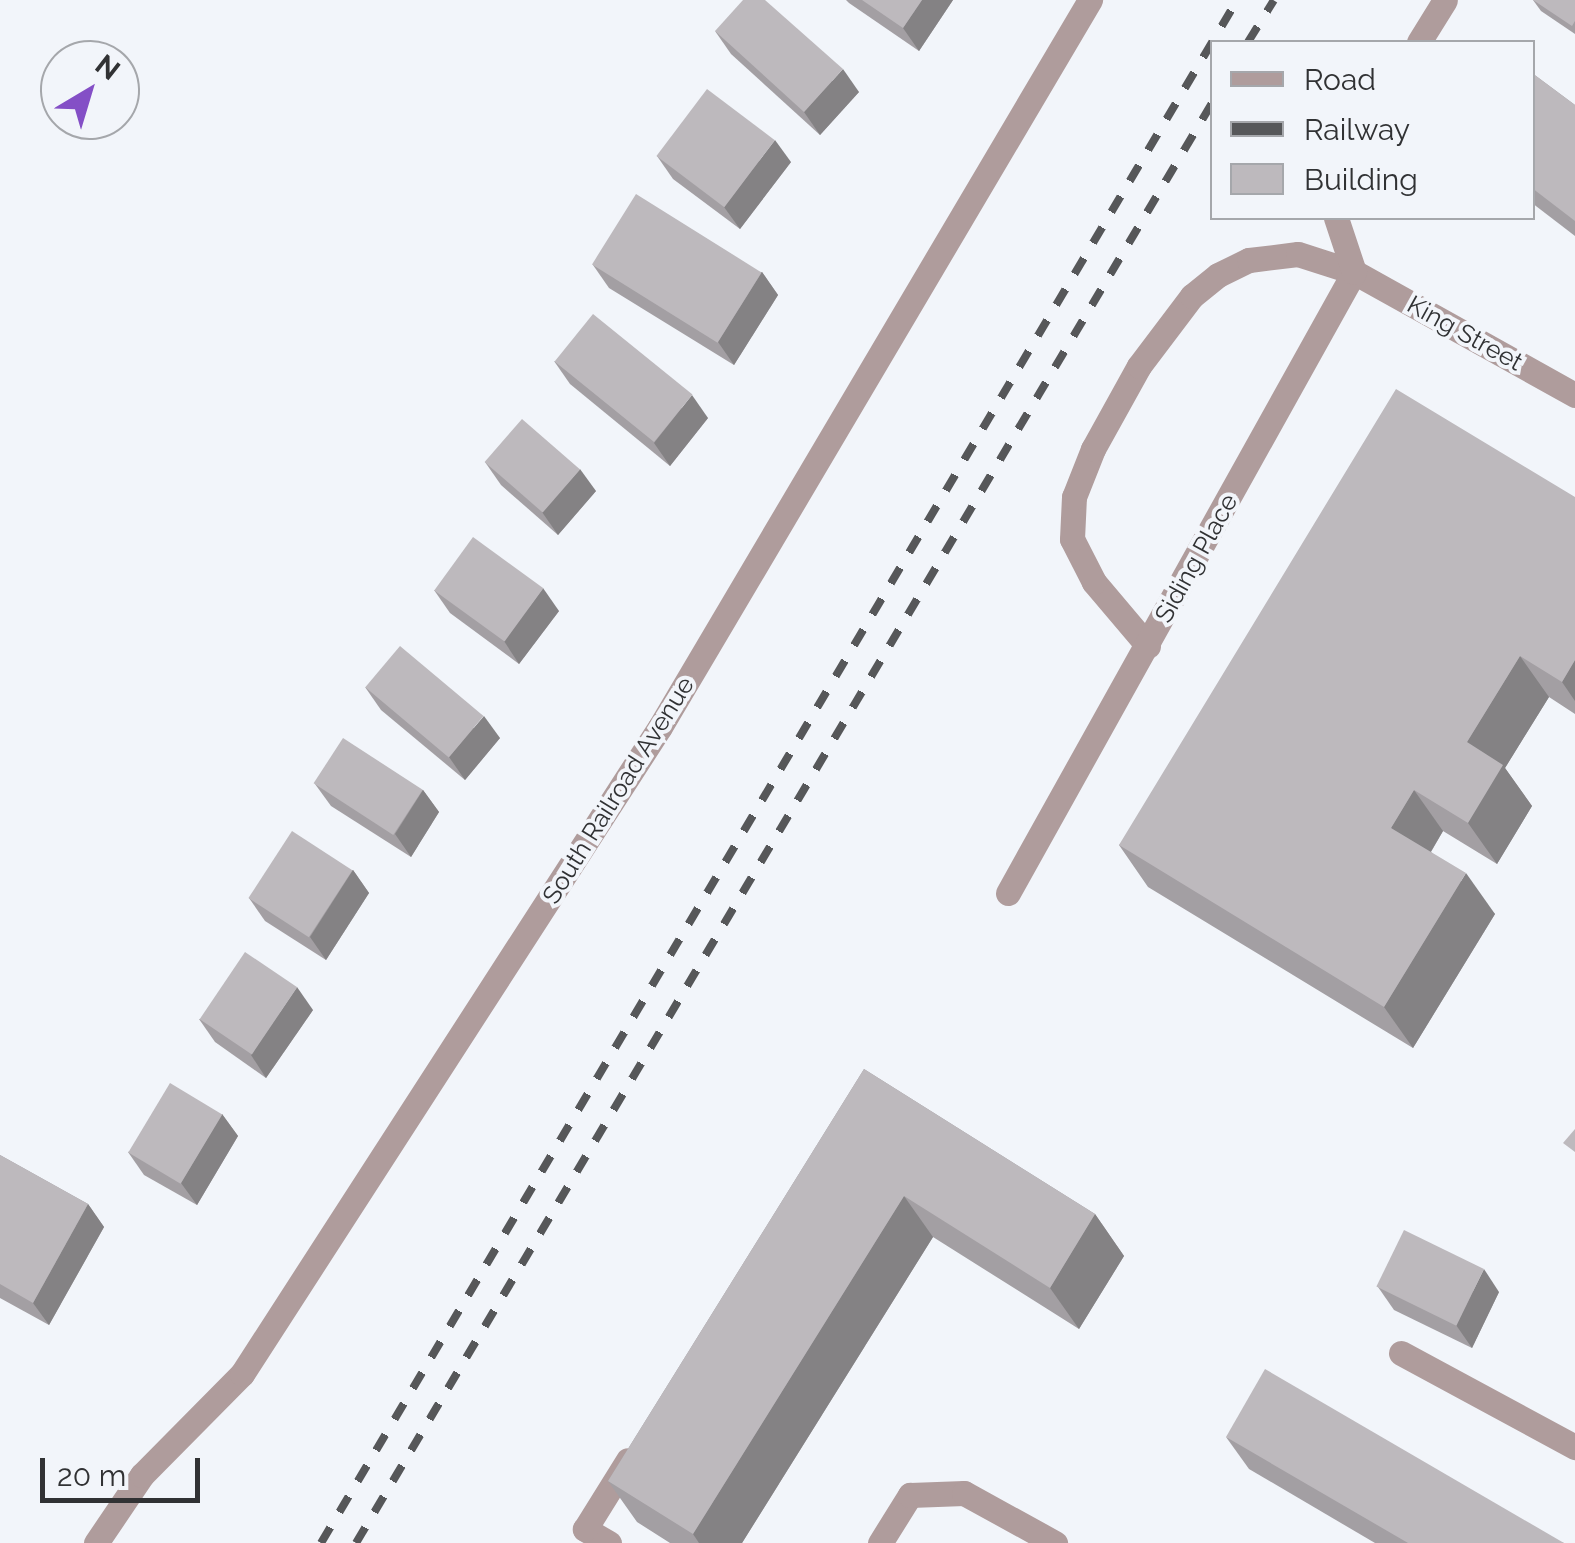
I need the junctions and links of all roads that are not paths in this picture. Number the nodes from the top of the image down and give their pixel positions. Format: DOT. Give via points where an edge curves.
graph roads {
  1 [pos="1090,0"];
  2 [pos="1445,0"];
  3 [pos="1420,40"];
  4 [pos="1337,220"];
  5 [pos="1354,272"];
  6 [pos="1575,395"];
  7 [pos="1148,646"];
  8 [pos="1008,893"];
  9 [pos="1402,1353"];
  10 [pos="646,1431"];
  11 [pos="1575,1447"];
  12 [pos="96,1543"];
  13 [pos="609,1543"];
  14 [pos="880,1543"];
  15 [pos="1055,1543"];
  1 -- 12 [label="street, South Railroad Avenue" via="650,744 242,1374 142,1475"];
  2 -- 3 [label="street"];
  4 -- 5 [label="street"];
  5 -- 6 [label="street, King Street"];
  5 -- 7 [label="street, Siding Place"];
  5 -- 7 [label="street, King Street" via="1298,254 1249,260 1218,275 1165,327 1102,432 1074,497 1072,539 1094,582"];
  7 -- 8 [label="street, Siding Place"];
  9 -- 11 [label="street"];
  10 -- 13 [label="street" via="586,1529"];
  14 -- 15 [label="street" via="910,1496 964,1493"];
}
